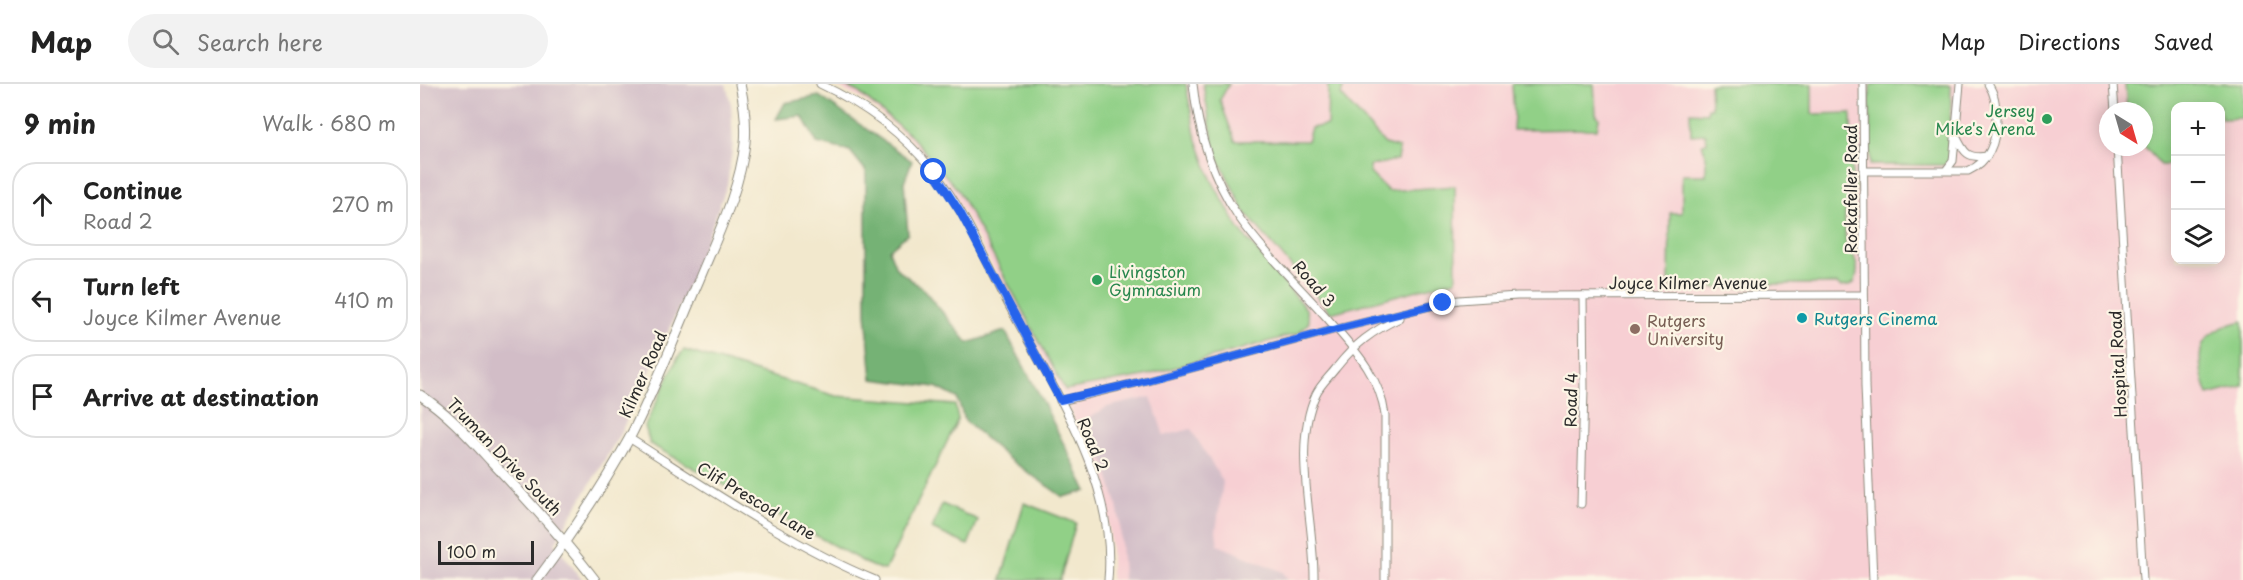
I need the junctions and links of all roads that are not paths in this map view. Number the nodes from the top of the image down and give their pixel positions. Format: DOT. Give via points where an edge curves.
graph roads {
  1 [pos="751,84"];
  2 [pos="820,84"];
  3 [pos="1193,84"];
  4 [pos="1863,84"];
  5 [pos="1960,84"];
  6 [pos="1988,84"];
  7 [pos="2113,84"];
  8 [pos="740,85"];
  9 [pos="2114,102"];
  10 [pos="1955,134"];
  11 [pos="1987,156"];
  12 [pos="2118,156"];
  13 [pos="1947,170"];
  14 [pos="1863,171"];
  15 [pos="1863,295"];
  16 [pos="1583,296"];
  17 [pos="1414,310"];
  18 [pos="1337,329"];
  19 [pos="1353,347"];
  20 [pos="420,395"];
  21 [pos="1060,400"];
  22 [pos="629,438"];
  23 [pos="1581,504"];
  24 [pos="566,541"];
  25 [pos="537,580"];
  26 [pos="595,580"];
  27 [pos="875,580"];
  28 [pos="1108,580"];
  29 [pos="1314,580"];
  30 [pos="1385,580"];
  31 [pos="1873,580"];
  32 [pos="2143,580"];
  1 -- 8 [label="street"];
  2 -- 21 [label="street, Road 2" via="879,117 934,172 960,212"];
  3 -- 18 [label="street, Road 3" via="1202,140 1238,216"];
  4 -- 14 [label="street, Rockafeller Road"];
  5 -- 10 [label="street"];
  6 -- 11 [label="street" via="1996,104 1996,129"];
  7 -- 9 [label="street"];
  8 -- 22 [label="street, Kilmer Road" via="746,130 737,183 660,373"];
  10 -- 11 [label="street" via="1970,156"];
  10 -- 13 [label="street" via="1953,161"];
  11 -- 13 [label="street" via="1968,171"];
  12 -- 32 [label="street, Hospital Road"];
  13 -- 14 [label="street"];
  14 -- 15 [label="street, Rockafeller Road"];
  15 -- 16 [label="street, Joyce Kilmer Avenue"];
  15 -- 31 [label="street"];
  16 -- 17 [label="street, Joyce Kilmer Avenue" via="1478,298"];
  16 -- 23 [label="street, Road 4"];
  17 -- 18 [label="street, Joyce Kilmer Avenue"];
  17 -- 19 [label="street, Joyce Kilmer Avenue" via="1380,327"];
  18 -- 19 [label="street, Road 3"];
  18 -- 21 [label="street, Joyce Kilmer Avenue"];
  19 -- 29 [label="street, Joyce Kilmer Avenue" via="1316,393 1306,432 1305,475"];
  19 -- 30 [label="street, Road 3" via="1379,389 1385,414"];
  20 -- 24 [label="street, Truman Drive South" via="449,416"];
  21 -- 28 [label="street, Road 2" via="1099,494 1108,549"];
  22 -- 24 [label="street, Kilmer Road"];
  22 -- 27 [label="street, Clif Prescod Lane" via="770,526"];
  24 -- 25 [label="street, Kilmer Road"];
  24 -- 26 [label="street, Truman Drive South"];
}
